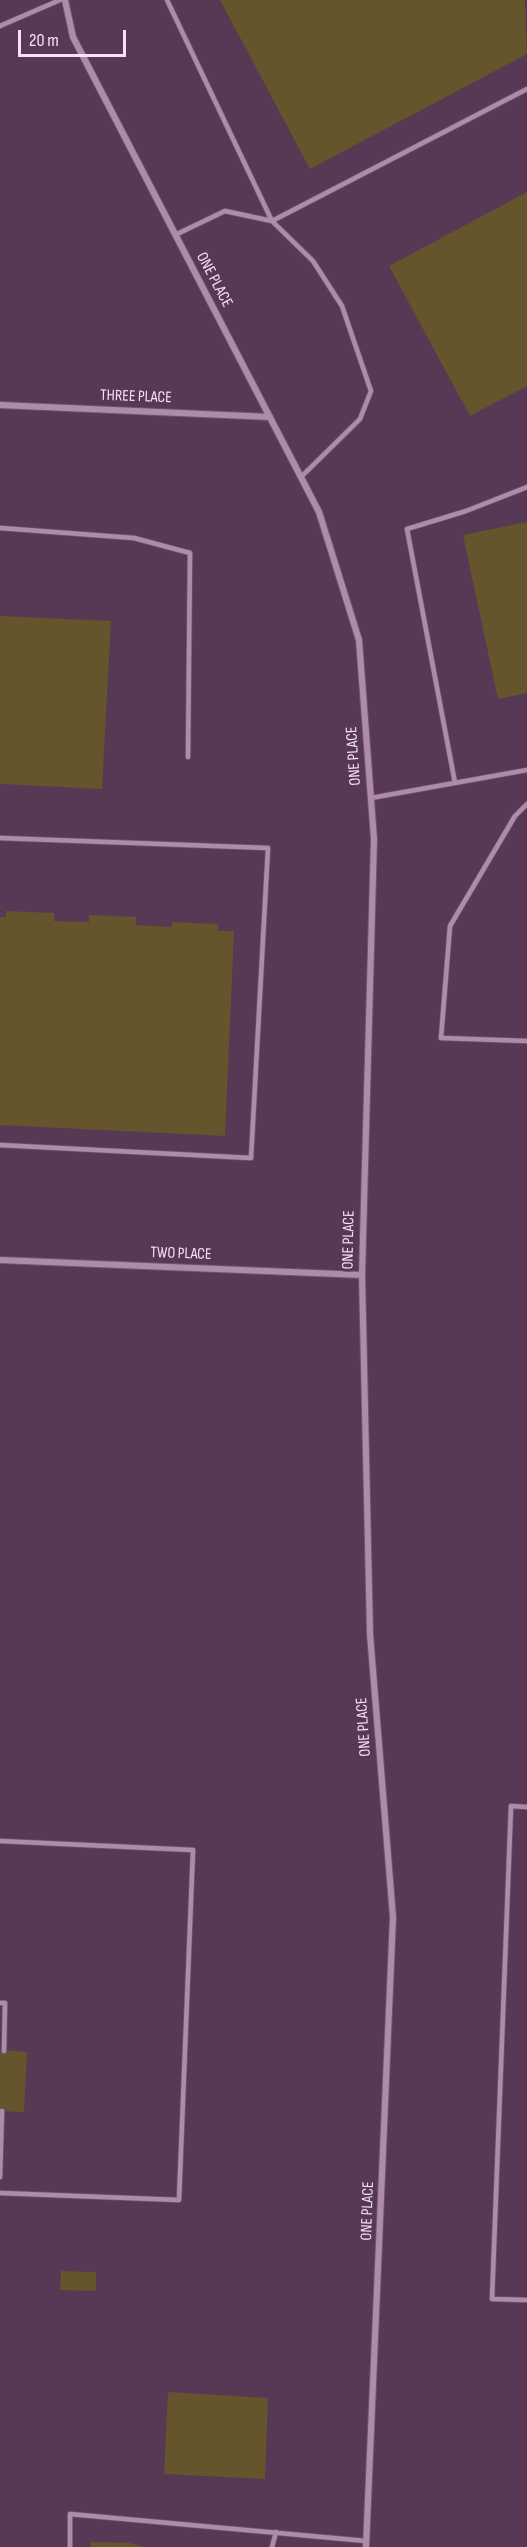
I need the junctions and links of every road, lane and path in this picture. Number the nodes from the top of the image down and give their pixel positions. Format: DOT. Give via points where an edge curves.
graph roads {
  1 [pos="60,0"];
  2 [pos="65,0"];
  3 [pos="166,0"];
  4 [pos="0,26"];
  5 [pos="527,89"];
  6 [pos="272,221"];
  7 [pos="175,235"];
  8 [pos="0,405"];
  9 [pos="270,417"];
  10 [pos="301,477"];
  11 [pos="527,487"];
  12 [pos="0,528"];
  13 [pos="188,757"];
  14 [pos="527,770"];
  15 [pos="455,783"];
  16 [pos="371,798"];
  17 [pos="527,804"];
  18 [pos="0,838"];
  19 [pos="527,1041"];
  20 [pos="0,1145"];
  21 [pos="0,1260"];
  22 [pos="362,1275"];
  23 [pos="527,1807"];
  24 [pos="0,1841"];
  25 [pos="3,2003"];
  26 [pos="4,2051"];
  27 [pos="2,2111"];
  28 [pos="0,2177"];
  29 [pos="0,2193"];
  30 [pos="527,2300"];
  31 [pos="276,2532"];
  32 [pos="366,2544"];
  33 [pos="70,2547"];
  34 [pos="272,2547"];
  1 -- 4 [label="lane"];
  2 -- 7 [label="street, ONE PLACE" via="73,38"];
  3 -- 6 [label="lane"];
  5 -- 6 [label="lane"];
  6 -- 7 [label="lane" via="225,211"];
  6 -- 10 [label="lane" via="313,261 342,306 371,391 360,419"];
  7 -- 9 [label="street, ONE PLACE"];
  8 -- 9 [label="street, THREE PLACE"];
  9 -- 10 [label="street, ONE PLACE"];
  10 -- 16 [label="street, ONE PLACE" via="319,512 359,640"];
  11 -- 15 [label="lane" via="407,529"];
  12 -- 13 [label="lane" via="134,538 190,553"];
  14 -- 15 [label="lane"];
  15 -- 16 [label="lane"];
  16 -- 22 [label="street, ONE PLACE" via="374,839"];
  17 -- 19 [label="lane" via="515,816 450,926 441,1038"];
  18 -- 20 [label="lane" via="268,848 251,1158"];
  21 -- 22 [label="street, TWO PLACE"];
  22 -- 32 [label="street, ONE PLACE" via="370,1634 393,1917"];
  23 -- 30 [label="lane" via="511,1806 492,2299"];
  24 -- 29 [label="lane" via="193,1850 178,2200"];
  25 -- 26 [label="lane"];
  27 -- 28 [label="lane"];
  31 -- 32 [label="lane"];
  31 -- 33 [label="lane" via="70,2514"];
  31 -- 34 [label="lane"];
}
